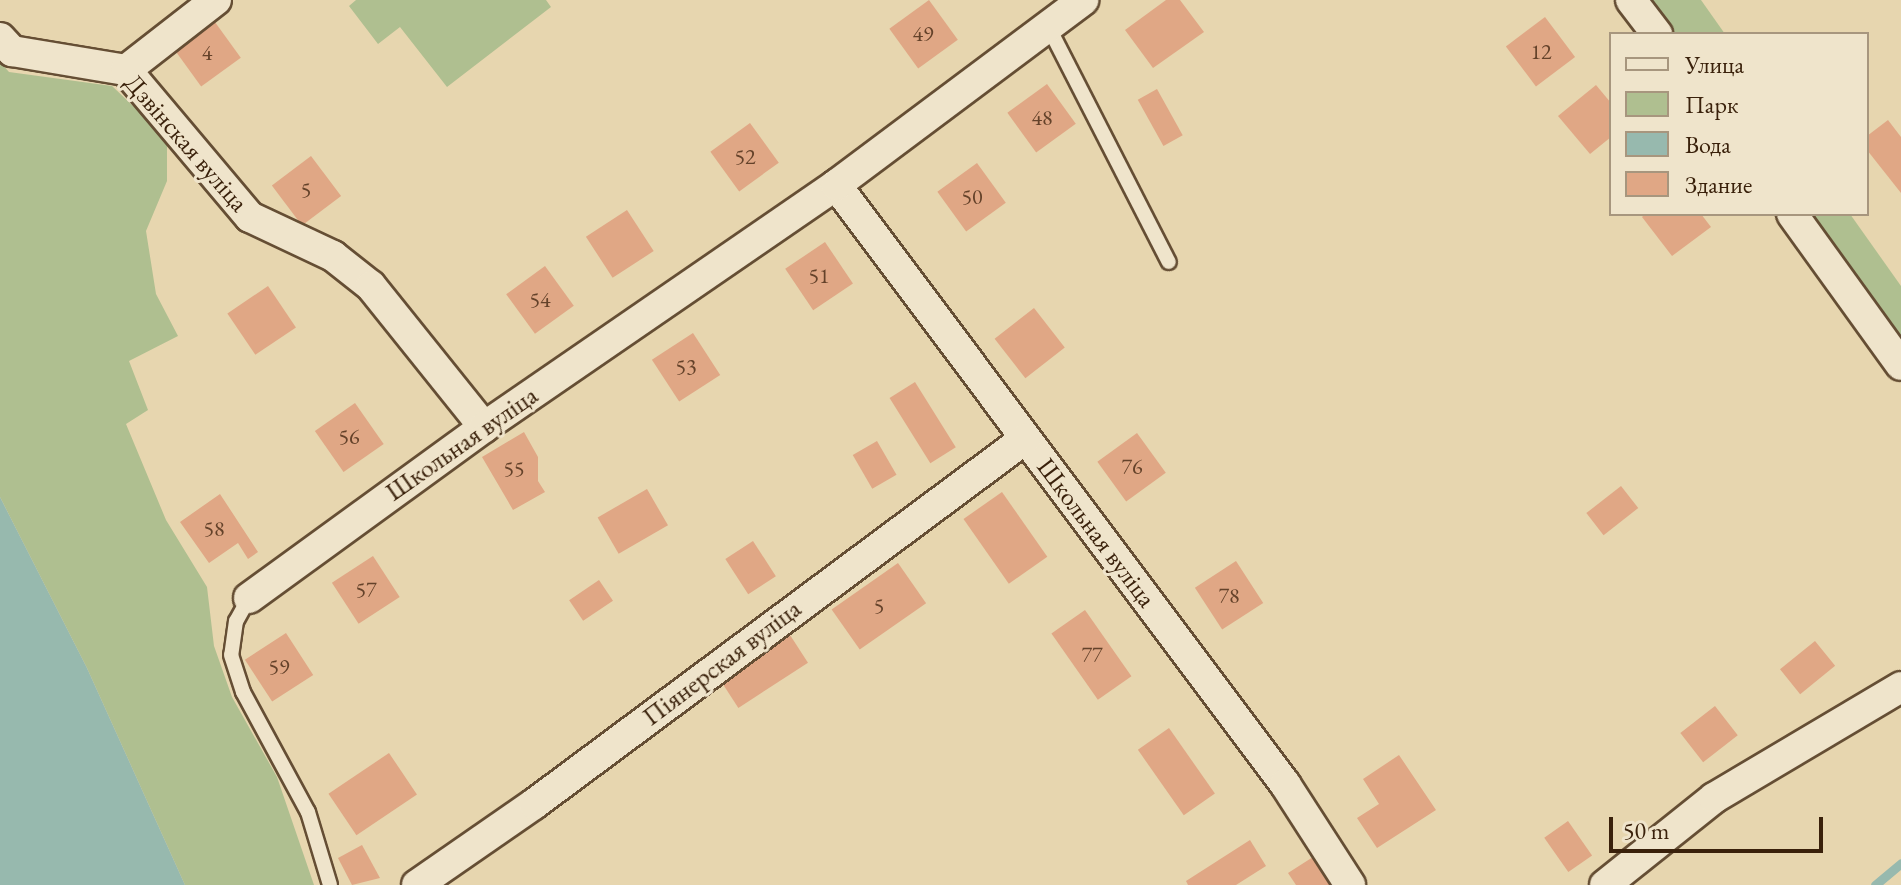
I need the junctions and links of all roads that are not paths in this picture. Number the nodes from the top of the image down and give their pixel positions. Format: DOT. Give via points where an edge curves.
graph roads {
  1 [pos="216,0"];
  2 [pos="1083,0"];
  3 [pos="1631,0"];
  4 [pos="1048,26"];
  5 [pos="1655,32"];
  6 [pos="0,38"];
  7 [pos="126,70"];
  8 [pos="836,185"];
  9 [pos="1793,216"];
  10 [pos="1169,262"];
  11 [pos="1901,365"];
  12 [pos="484,427"];
  13 [pos="1025,439"];
  14 [pos="249,598"];
  15 [pos="1901,687"];
  16 [pos="330,885"];
  17 [pos="417,885"];
  18 [pos="1350,885"];
  19 [pos="1605,885"];
  1 -- 7 [label="street"];
  2 -- 4 [label="street, Школьная вуліца"];
  3 -- 5 [label="street"];
  4 -- 8 [label="street, Школьная вуліца"];
  4 -- 10 [label="lane"];
  6 -- 7 [label="street, Дзвінская вуліца" via="12,51"];
  7 -- 12 [label="street, Дзвінская вуліца" via="250,217 333,256 371,286"];
  8 -- 12 [label="street, Школьная вуліца"];
  8 -- 13 [label="street, Школьная вуліца"];
  9 -- 11 [label="street"];
  12 -- 14 [label="street, Школьная вуліца"];
  13 -- 17 [label="street, Піянерская вуліца"];
  13 -- 18 [label="street, Школьная вуліца" via="1285,784"];
  14 -- 16 [label="lane" via="236,621 231,655 243,692 308,812"];
  15 -- 19 [label="street" via="1714,798"];
}
